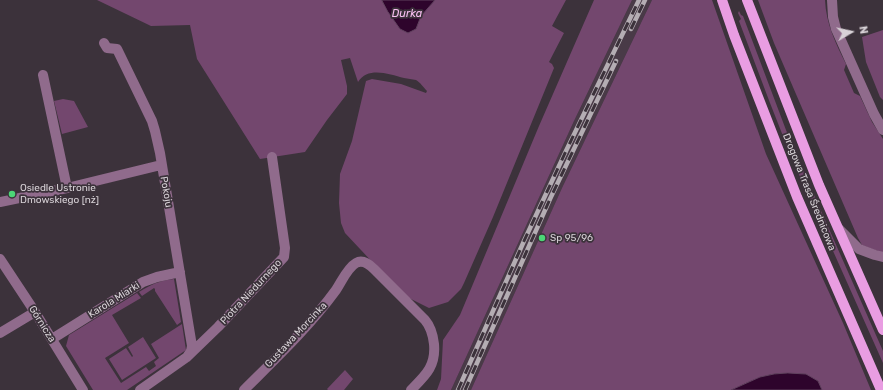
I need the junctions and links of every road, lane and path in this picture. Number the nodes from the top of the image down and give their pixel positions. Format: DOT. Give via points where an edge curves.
graph roads {
  1 [pos="722,0"];
  2 [pos="747,0"];
  3 [pos="832,0"];
  4 [pos="104,43"];
  5 [pos="43,75"];
  6 [pos="883,130"];
  7 [pos="272,158"];
  8 [pos="162,166"];
  9 [pos="67,188"];
  10 [pos="0,202"];
  11 [pos="839,229"];
  12 [pos="883,257"];
  13 [pos="0,259"];
  14 [pos="180,272"];
  15 [pos="35,312"];
  16 [pos="883,330"];
  17 [pos="0,333"];
  18 [pos="52,339"];
  19 [pos="188,358"];
  20 [pos="83,390"];
  21 [pos="140,390"];
  22 [pos="244,390"];
  23 [pos="411,390"];
  24 [pos="881,390"];
  1 -- 24 [label="main road, Drogowa Trasa Średnicowa" via="797,196"];
  2 -- 11 [label="main road, Drogowa Trasa Średnicowa"];
  3 -- 6 [label="street" via="836,29"];
  4 -- 8 [label="street, Pokoju" via="107,48 117,49 152,120"];
  5 -- 9 [label="street"];
  7 -- 19 [label="street, Piotra Niedurnego" via="285,248 284,257"];
  8 -- 9 [label="street"];
  8 -- 14 [label="street, Pokoju"];
  9 -- 10 [label="street"];
  11 -- 12 [label="street" via="859,249"];
  11 -- 16 [label="main road, Drogowa Trasa Średnicowa"];
  13 -- 15 [label="street, Górnicza"];
  14 -- 18 [label="street, Karola Miarki" via="150,278"];
  14 -- 19 [label="street, Pokoju" via="192,346"];
  15 -- 17 [label="street"];
  15 -- 18 [label="street, Górnicza"];
  18 -- 20 [label="street, Górnicza"];
  19 -- 21 [label="street, Piotra Niedurnego"];
  22 -- 23 [label="street, Gustawa Morcinka" via="314,318 352,266 356,262 365,262 425,320 432,332 432,363"];
}
